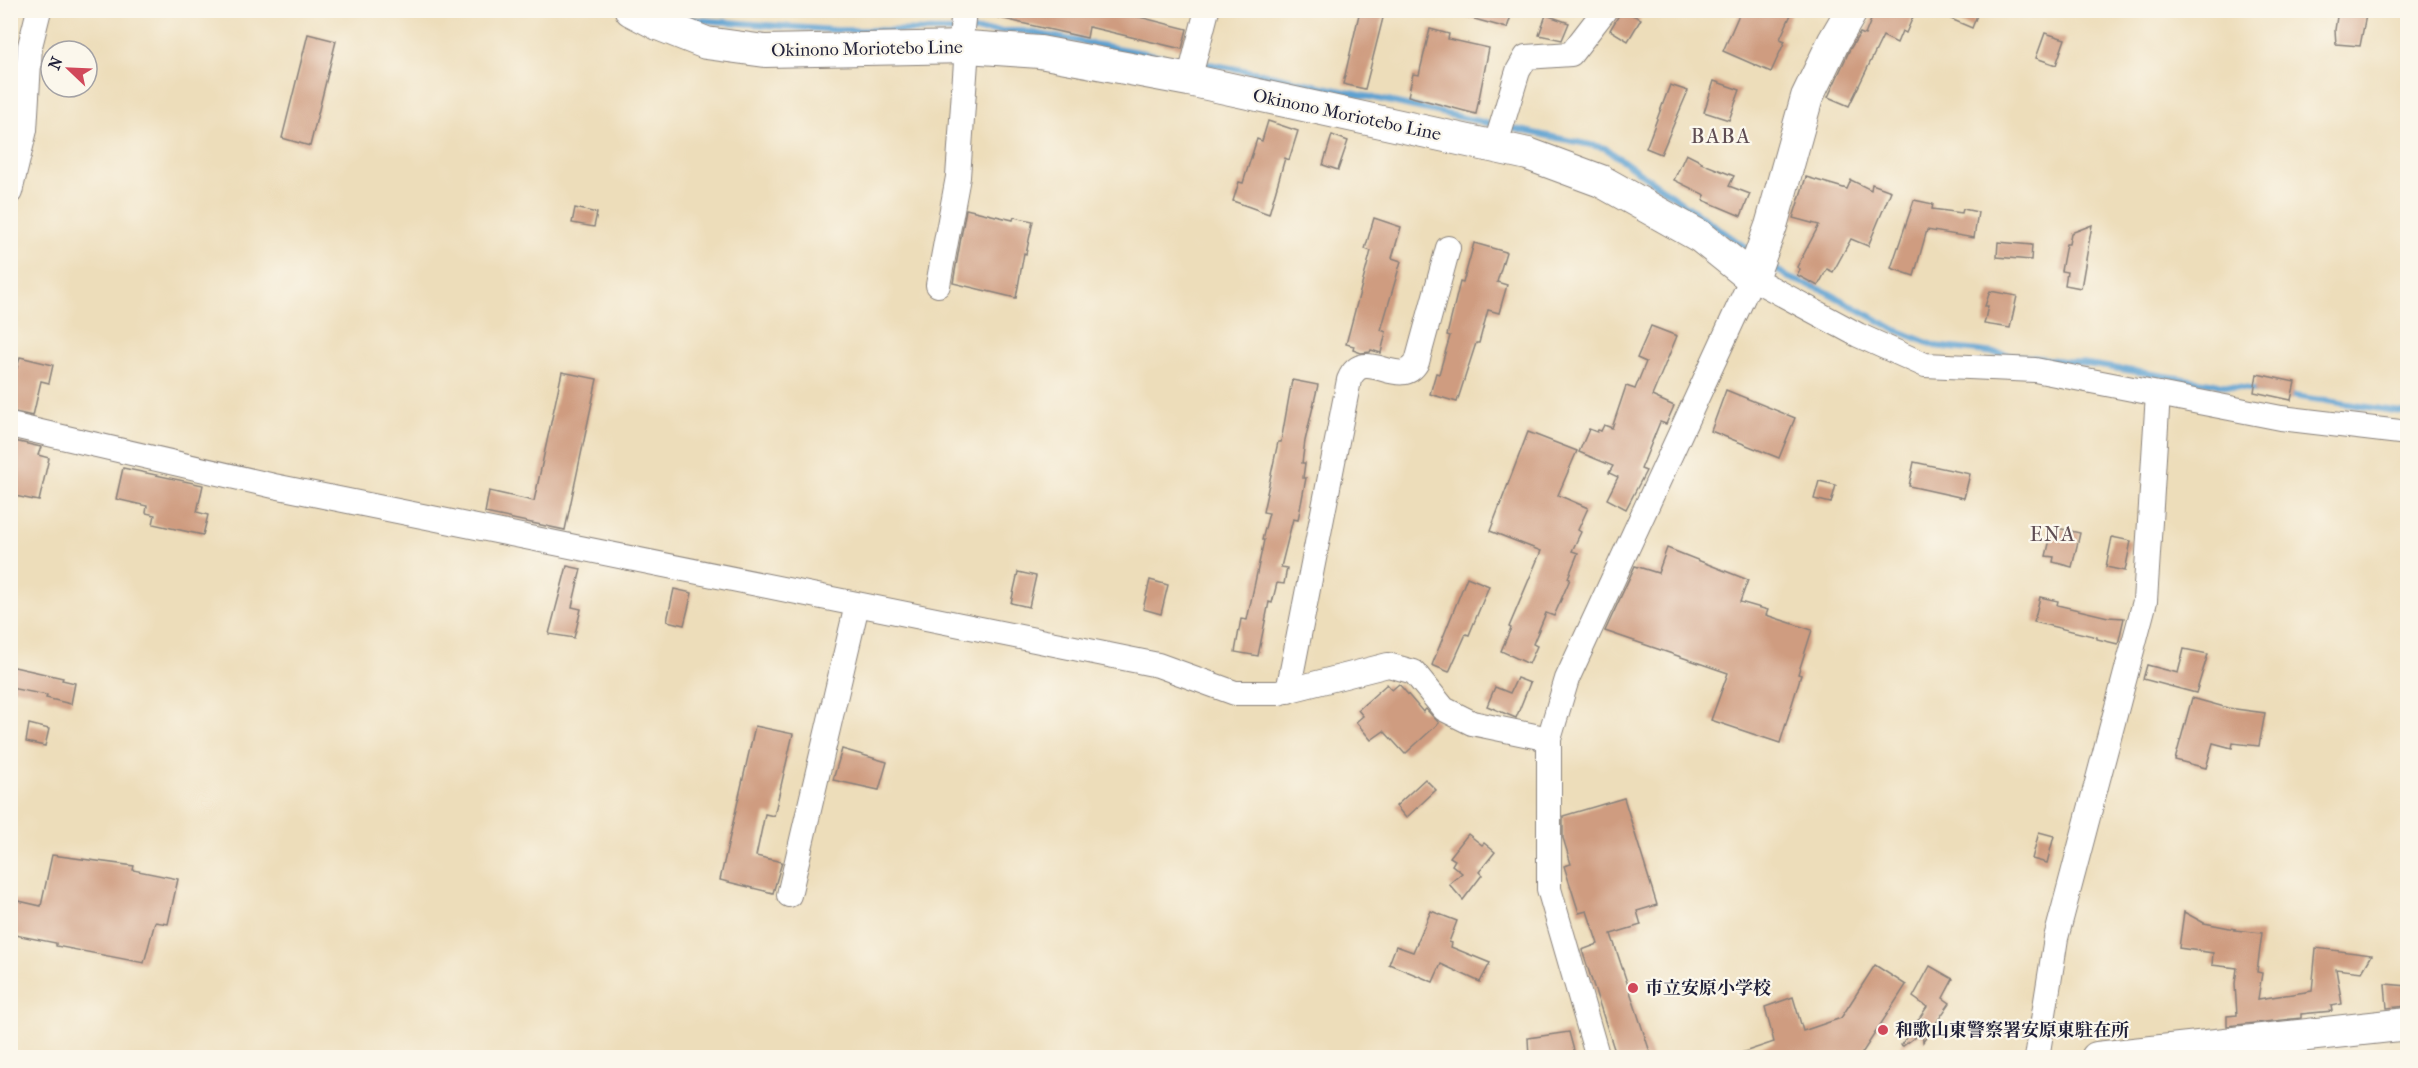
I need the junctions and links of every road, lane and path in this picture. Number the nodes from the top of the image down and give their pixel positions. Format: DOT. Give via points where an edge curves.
graph roads {
  1 [pos="39,10"];
  2 [pos="631,10"];
  3 [pos="964,10"];
  4 [pos="1207,10"];
  5 [pos="1605,10"];
  6 [pos="1851,10"];
  7 [pos="963,47"];
  8 [pos="1189,80"];
  9 [pos="1495,147"];
  10 [pos="10,192"];
  11 [pos="1448,248"];
  12 [pos="1752,278"];
  13 [pos="938,285"];
  14 [pos="2158,394"];
  15 [pos="10,425"];
  16 [pos="2408,433"];
  17 [pos="857,605"];
  18 [pos="1288,691"];
  19 [pos="1549,739"];
  20 [pos="789,895"];
  21 [pos="2408,1024"];
  22 [pos="1598,1058"];
  23 [pos="2037,1058"];
  24 [pos="2097,1058"];
  1 -- 10 [label="street" via="30,46 25,130"];
  2 -- 7 [label="main road, Okinono Moriotebo Line" via="706,43 765,51"];
  3 -- 7 [label="street"];
  4 -- 8 [label="street"];
  5 -- 9 [label="street" via="1571,54 1526,57 1518,71"];
  6 -- 12 [label="main road" via="1807,97 1771,226"];
  7 -- 8 [label="main road, Okinono Moriotebo Line" via="1040,52"];
  7 -- 13 [label="street" via="958,177"];
  8 -- 9 [label="main road, Okinono Moriotebo Line"];
  9 -- 12 [label="main road, Okinono Moriotebo Line" via="1528,154 1601,181 1701,237"];
  11 -- 18 [label="street" via="1413,369 1398,373 1361,366 1349,380"];
  12 -- 14 [label="street" via="1858,335 1925,364 2035,370"];
  12 -- 19 [label="street" via="1567,679"];
  14 -- 16 [label="street" via="2281,418"];
  14 -- 23 [label="street" via="2145,601 2056,938"];
  15 -- 17 [label="street" via="274,486"];
  17 -- 18 [label="street" via="1158,665 1235,693"];
  17 -- 20 [label="street"];
  18 -- 19 [label="street" via="1388,665 1414,672 1444,709 1472,723"];
  19 -- 22 [label="street" via="1550,889"];
  21 -- 24 [label="main road"];
}
